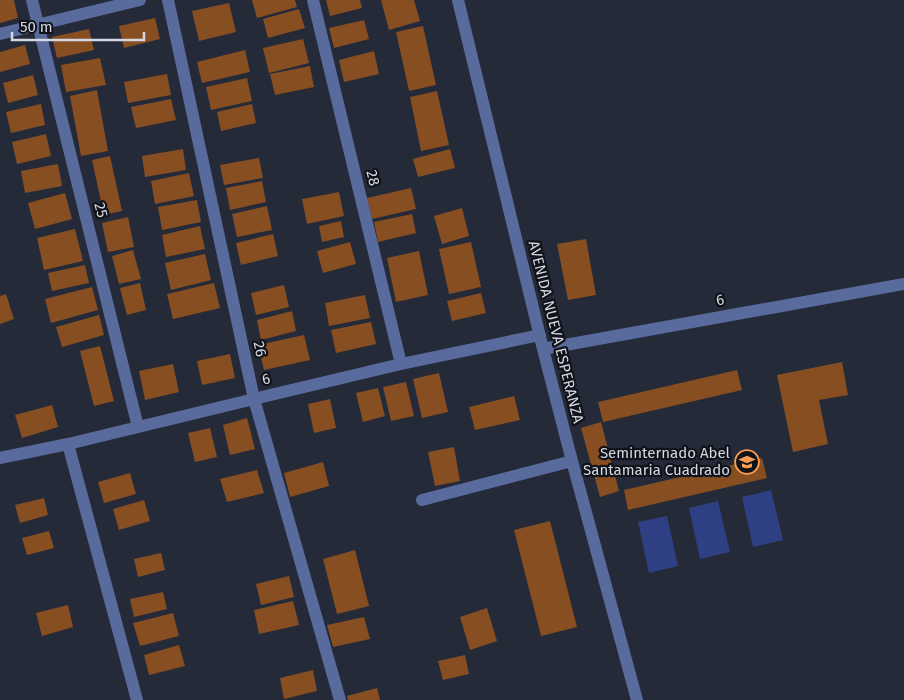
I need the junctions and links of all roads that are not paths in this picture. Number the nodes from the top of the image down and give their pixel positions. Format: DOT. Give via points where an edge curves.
graph roads {
  1 [pos="32,0"];
  2 [pos="140,0"];
  3 [pos="168,0"];
  4 [pos="313,0"];
  5 [pos="458,0"];
  6 [pos="38,25"];
  7 [pos="0,34"];
  8 [pos="904,284"];
  9 [pos="540,334"];
  10 [pos="543,349"];
  11 [pos="401,364"];
  12 [pos="254,399"];
  13 [pos="138,427"];
  14 [pos="68,444"];
  15 [pos="0,458"];
  16 [pos="572,461"];
  17 [pos="422,500"];
  18 [pos="138,700"];
  19 [pos="340,700"];
  20 [pos="638,700"];
  1 -- 6 [label="street, 25"];
  2 -- 6 [label="street"];
  3 -- 12 [label="street, 26"];
  4 -- 11 [label="street, 28"];
  5 -- 9 [label="street, AVENIDA NUEVA ESPERANZA"];
  6 -- 7 [label="street"];
  6 -- 13 [label="street, 25"];
  8 -- 10 [label="street, 6"];
  9 -- 10 [label="street, AVENIDA NUEVA ESPERANZA"];
  9 -- 11 [label="street, 6"];
  10 -- 16 [label="street, AVENIDA NUEVA ESPERANZA"];
  11 -- 12 [label="street, 6"];
  12 -- 13 [label="street, 6"];
  12 -- 19 [label="street, 26"];
  13 -- 14 [label="street, 6"];
  14 -- 15 [label="street, 6"];
  14 -- 18 [label="street"];
  16 -- 17 [label="street"];
  16 -- 20 [label="street, AVENIDA NUEVA ESPERANZA"];
}
